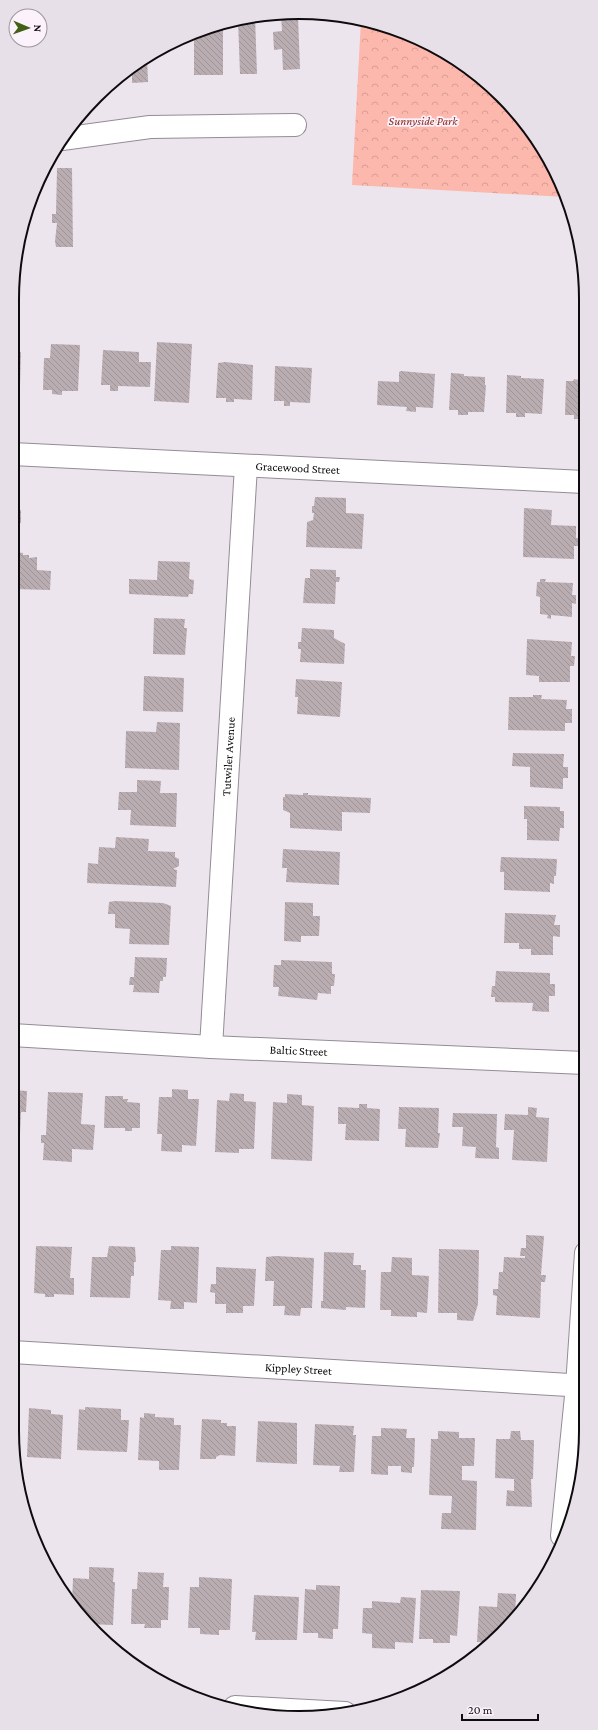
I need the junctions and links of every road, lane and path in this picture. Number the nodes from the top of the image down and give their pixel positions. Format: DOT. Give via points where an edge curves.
graph roads {
  1 [pos="295,125"];
  2 [pos="70,138"];
  3 [pos="19,454"];
  4 [pos="246,466"];
  5 [pos="579,482"];
  6 [pos="19,1035"];
  7 [pos="211,1047"];
  8 [pos="579,1063"];
  9 [pos="19,1352"];
  10 [pos="579,1386"];
  11 [pos="579,1402"];
  12 [pos="564,1521"];
  13 [pos="257,1708"];
  14 [pos="304,1711"];
  1 -- 2 [label="street" via="150,127"];
  3 -- 4 [label="street, Gracewood Street"];
  4 -- 5 [label="street, Gracewood Street"];
  4 -- 7 [label="street, Tutwiler Avenue"];
  6 -- 7 [label="street, Baltic Street"];
  7 -- 8 [label="street, Baltic Street"];
  9 -- 10 [label="street, Kippley Street"];
  11 -- 12 [label="street"];
  13 -- 14 [label="street"];
}
